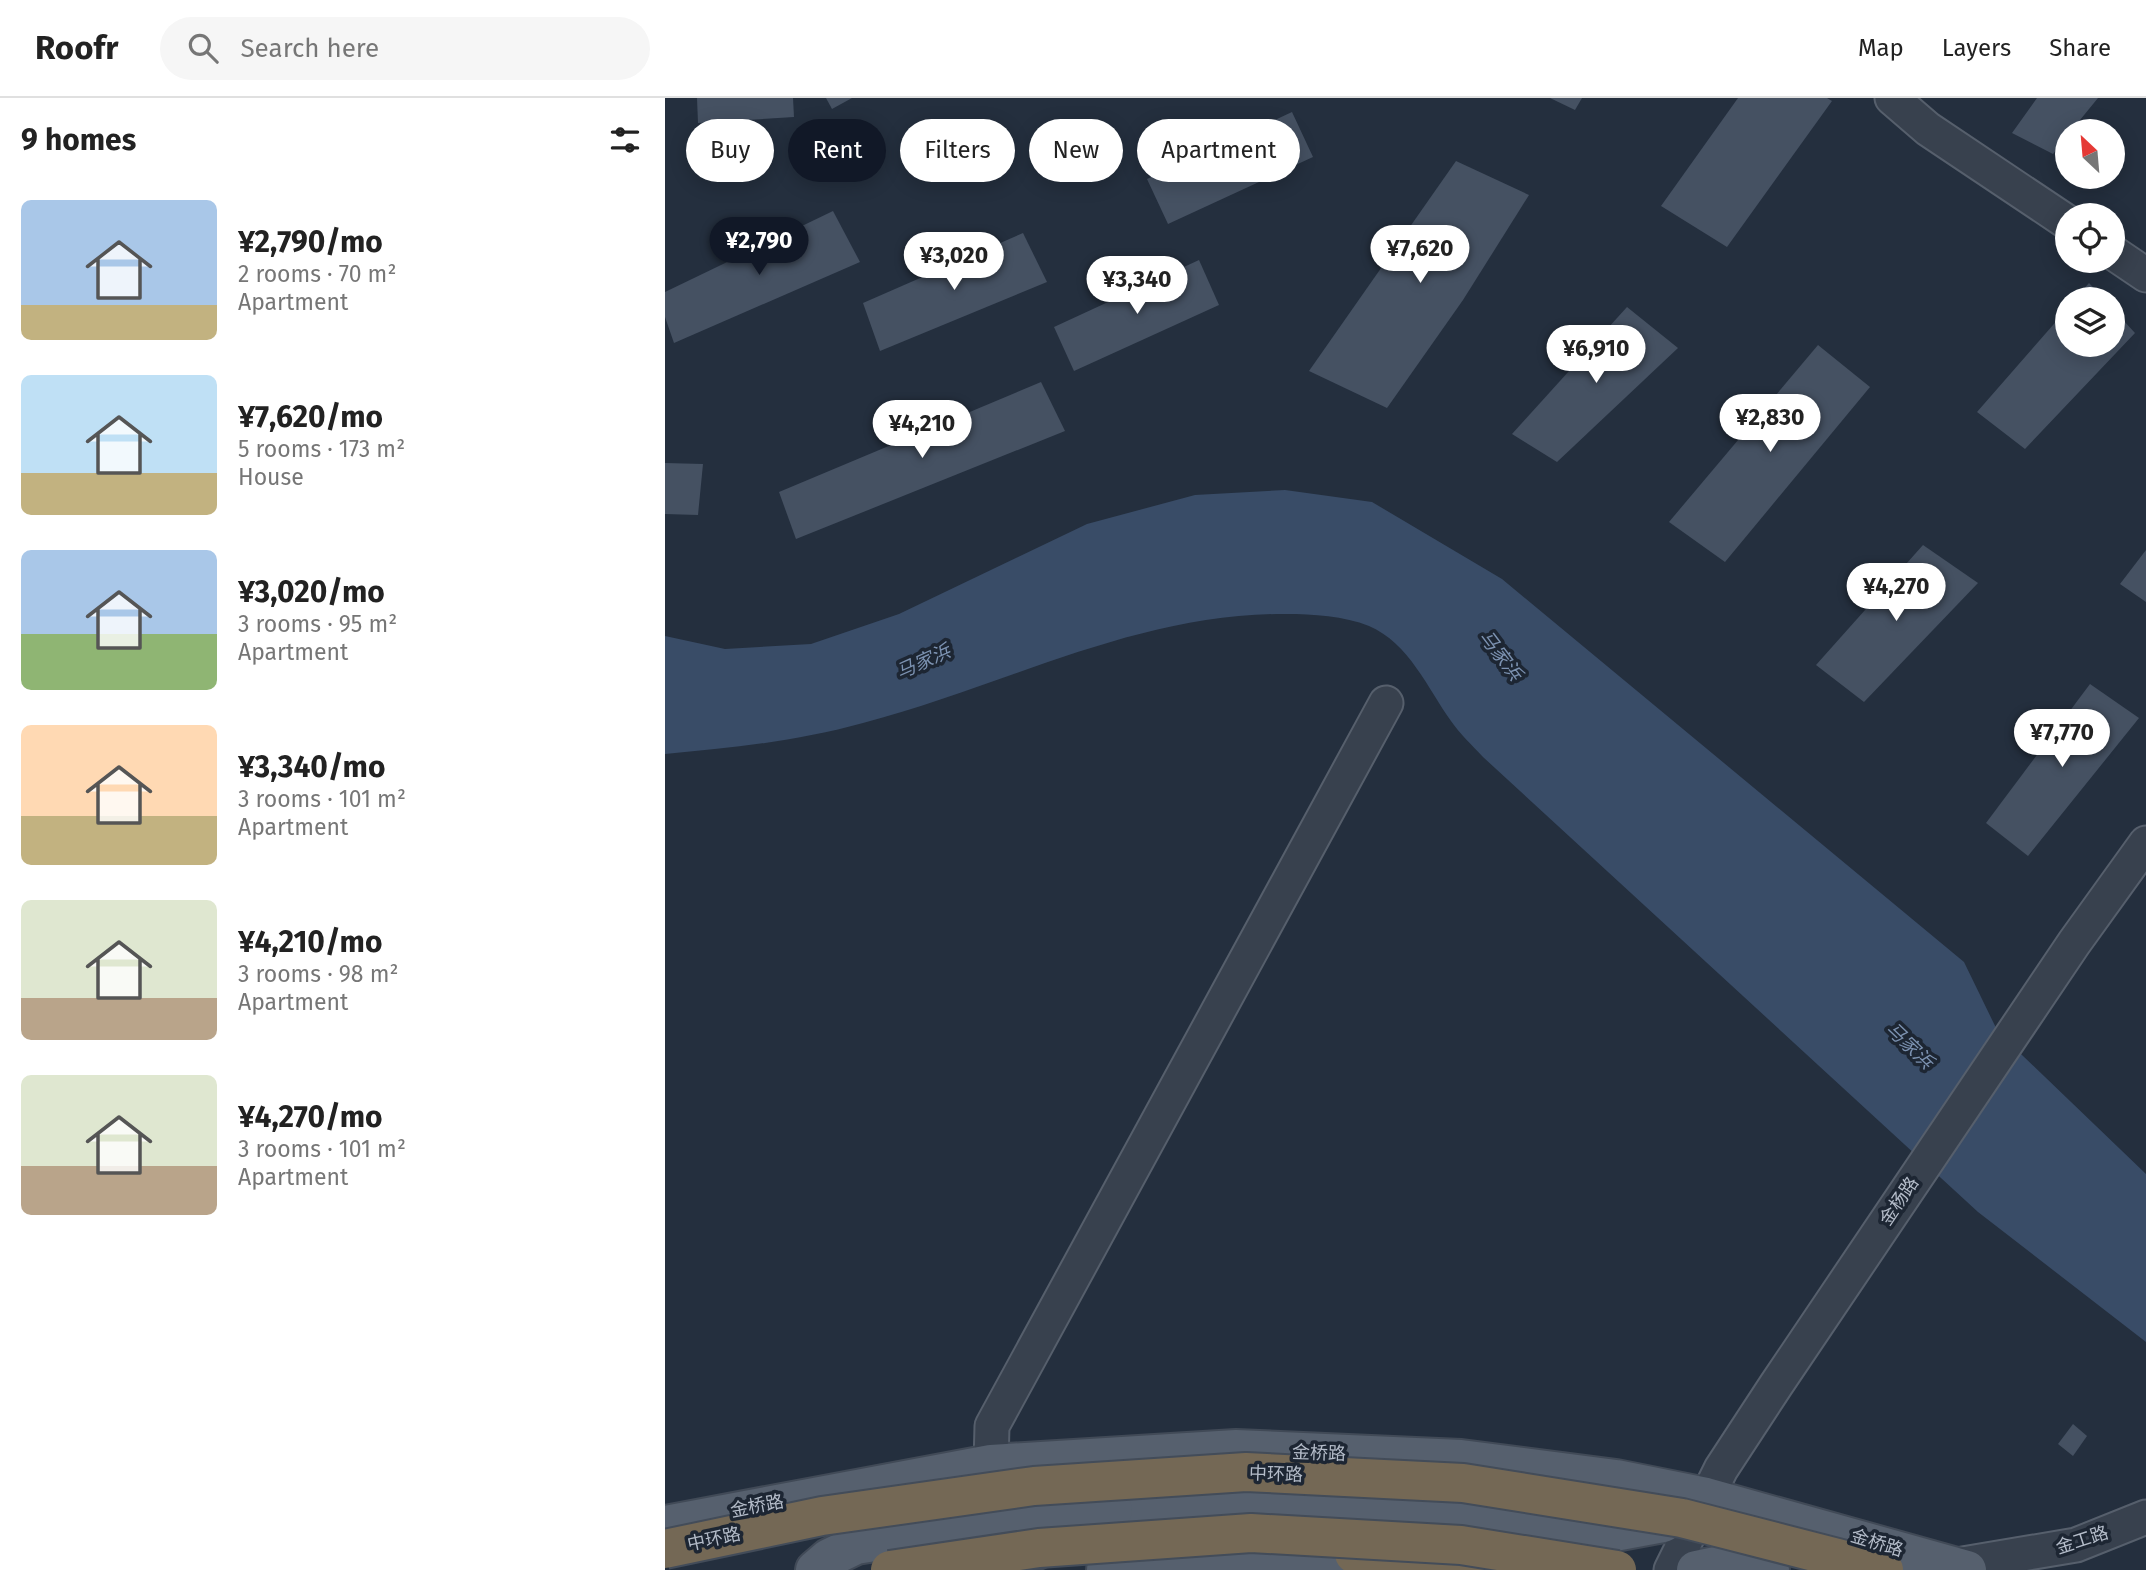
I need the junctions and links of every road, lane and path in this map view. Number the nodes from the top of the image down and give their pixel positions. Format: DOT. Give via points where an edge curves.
graph roads {
  1 [pos="1892,98"];
  2 [pos="2055,214"];
  3 [pos="2125,261"];
  4 [pos="2146,275"];
  5 [pos="1386,703"];
  6 [pos="2146,843"];
  7 [pos="991,1464"];
  8 [pos="1706,1497"];
  9 [pos="1113,1510"];
  10 [pos="2146,1517"];
  11 [pos="665,1525"];
  12 [pos="1146,1539"];
  13 [pos="665,1549"];
  14 [pos="1950,1568"];
  15 [pos="815,1570"];
  16 [pos="890,1570"];
  17 [pos="998,1570"];
  18 [pos="1106,1570"];
  19 [pos="1113,1570"];
  20 [pos="1368,1570"];
  21 [pos="1470,1570"];
  22 [pos="1617,1570"];
  23 [pos="1671,1570"];
  24 [pos="1696,1570"];
  25 [pos="1770,1570"];
  26 [pos="1884,1570"];
  1 -- 2 [label="street" via="1928,129"];
  3 -- 4 [label="street"];
  5 -- 7 [label="street" via="992,1426"];
  6 -- 8 [label="street, 金杨路" via="1868,1246"];
  7 -- 8 [label="main road, 金桥路" via="1236,1449 1435,1458 1616,1479"];
  7 -- 11 [label="main road, 金桥路"];
  8 -- 9 [label="main road" via="1663,1523 1609,1533 1462,1512 1254,1502"];
  8 -- 14 [label="main road, 金桥路"];
  8 -- 23 [label="street, 金杨路"];
  9 -- 15 [label="main road" via="996,1522 856,1545"];
  9 -- 17 [label="main road"];
  10 -- 14 [label="street, 金工路" via="2076,1545"];
  12 -- 16 [label="highway, bridge" via="1039,1548"];
  12 -- 21 [label="highway, bridge" via="1347,1553"];
  12 -- 22 [label="highway, bridge" via="1251,1534 1461,1545"];
  13 -- 26 [label="highway, 中环路, bridge" via="822,1516 1034,1486 1246,1472 1464,1483 1682,1518"];
  18 -- 19 [label="main road"];
  19 -- 20 [label="main road" via="1257,1565"];
  24 -- 25 [label="main road" via="1739,1562"];
}
